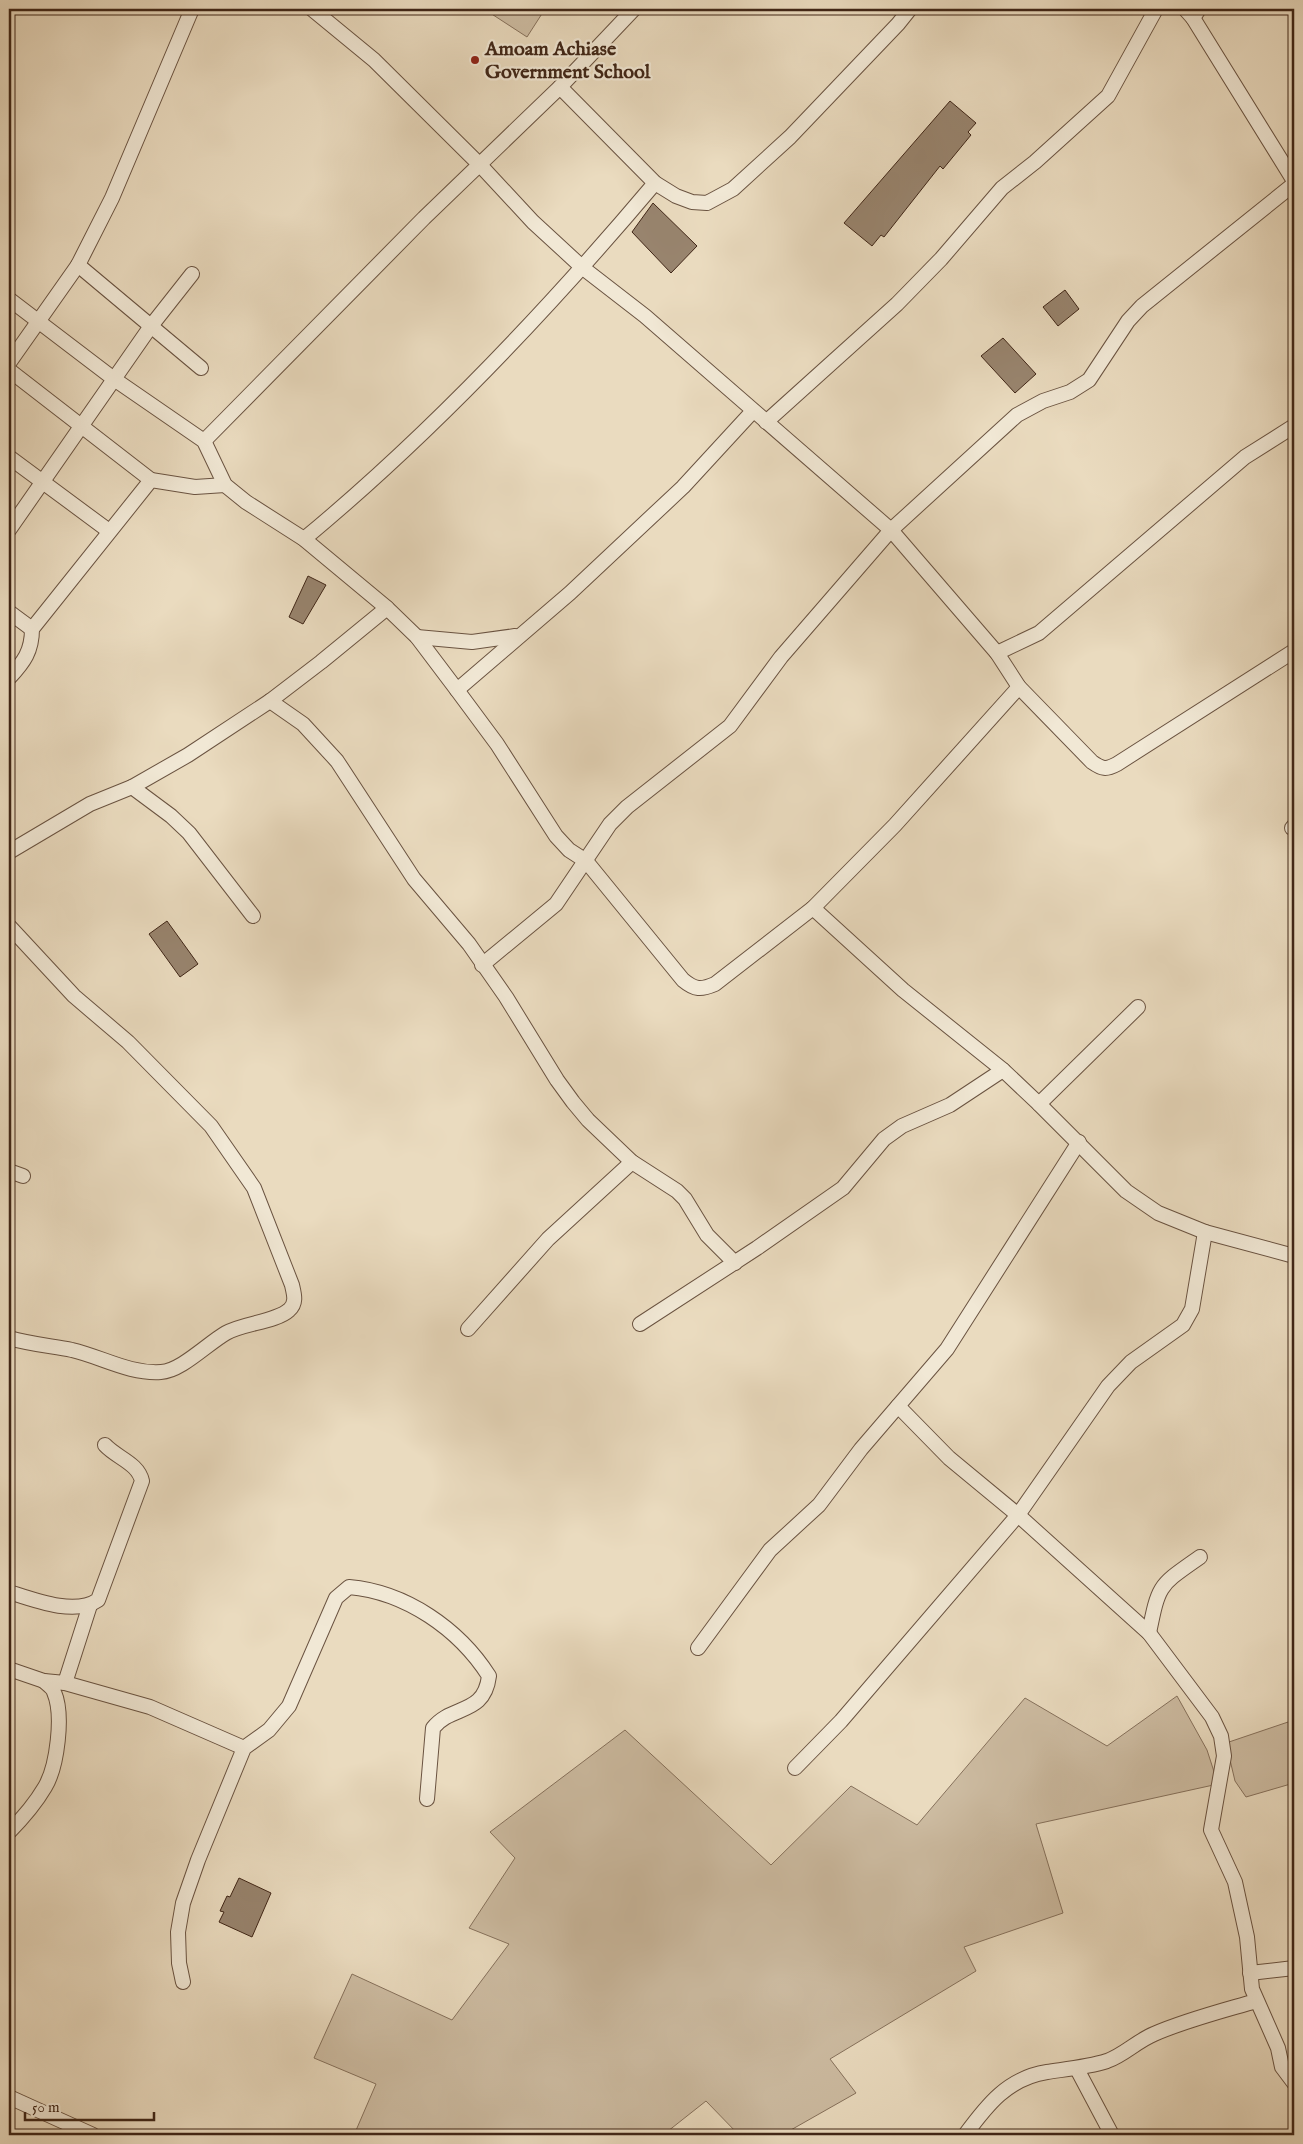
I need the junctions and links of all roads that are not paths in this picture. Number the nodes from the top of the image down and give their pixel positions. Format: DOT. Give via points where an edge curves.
graph roads {
  1 [pos="192,9"];
  2 [pos="312,9"];
  3 [pos="634,9"];
  4 [pos="910,9"];
  5 [pos="1156,9"];
  6 [pos="1192,12"];
  7 [pos="560,87"];
  8 [pos="480,166"];
  9 [pos="1294,182"];
  10 [pos="654,183"];
  11 [pos="78,264"];
  12 [pos="583,268"];
  13 [pos="192,274"];
  14 [pos="9,299"];
  15 [pos="38,322"];
  16 [pos="151,326"];
  17 [pos="9,363"];
  18 [pos="201,368"];
  19 [pos="9,370"];
  20 [pos="114,379"];
  21 [pos="753,411"];
  22 [pos="766,422"];
  23 [pos="82,425"];
  24 [pos="1294,426"];
  25 [pos="204,441"];
  26 [pos="9,458"];
  27 [pos="151,480"];
  28 [pos="42,483"];
  29 [pos="225,485"];
  30 [pos="9,530"];
  31 [pos="891,530"];
  32 [pos="108,531"];
  33 [pos="304,539"];
  34 [pos="387,608"];
  35 [pos="9,612"];
  36 [pos="32,629"];
  37 [pos="521,635"];
  38 [pos="417,637"];
  39 [pos="1294,651"];
  40 [pos="997,653"];
  41 [pos="9,678"];
  42 [pos="1019,687"];
  43 [pos="457,690"];
  44 [pos="270,701"];
  45 [pos="132,787"];
  46 [pos="9,852"];
  47 [pos="586,861"];
  48 [pos="813,908"];
  49 [pos="253,916"];
  50 [pos="9,926"];
  51 [pos="482,965"];
  52 [pos="1138,1007"];
  53 [pos="1003,1070"];
  54 [pos="1039,1104"];
  55 [pos="1079,1142"];
  56 [pos="632,1162"];
  57 [pos="9,1171"];
  58 [pos="23,1176"];
  59 [pos="1205,1232"];
  60 [pos="1294,1256"];
  61 [pos="735,1262"];
  62 [pos="640,1324"];
  63 [pos="468,1329"];
  64 [pos="9,1338"];
  65 [pos="898,1406"];
  66 [pos="105,1445"];
  67 [pos="1018,1515"];
  68 [pos="1200,1557"];
  69 [pos="9,1592"];
  70 [pos="90,1606"];
  71 [pos="1149,1633"];
  72 [pos="698,1648"];
  73 [pos="9,1669"];
  74 [pos="44,1681"];
  75 [pos="65,1684"];
  76 [pos="244,1748"];
  77 [pos="795,1768"];
  78 [pos="427,1799"];
  79 [pos="9,1832"];
  80 [pos="1294,1968"];
  81 [pos="1250,1973"];
  82 [pos="183,1982"];
  83 [pos="1256,2002"];
  84 [pos="1076,2069"];
  85 [pos="1294,2083"];
  86 [pos="9,2097"];
  87 [pos="92,2135"];
  88 [pos="965,2135"];
  89 [pos="1112,2135"];
  1 -- 11 [label="street" via="112,198"];
  2 -- 8 [label="street" via="374,60"];
  3 -- 7 [label="street"];
  4 -- 10 [label="street" via="790,137 733,189 707,203 692,202"];
  5 -- 22 [label="street" via="1108,96 1002,188 898,304"];
  6 -- 9 [label="street"];
  7 -- 8 [label="street"];
  7 -- 10 [label="street"];
  8 -- 12 [label="street"];
  8 -- 25 [label="street" via="424,218"];
  9 -- 31 [label="street" via="1142,306 1128,321 1089,380 1017,415"];
  10 -- 12 [label="street"];
  11 -- 15 [label="street"];
  11 -- 16 [label="street"];
  12 -- 21 [label="street" via="645,316"];
  12 -- 33 [label="street" via="394,462"];
  13 -- 16 [label="street"];
  14 -- 15 [label="street"];
  15 -- 17 [label="street"];
  15 -- 20 [label="street"];
  16 -- 18 [label="street"];
  16 -- 20 [label="street"];
  19 -- 23 [label="street"];
  20 -- 23 [label="street"];
  20 -- 25 [label="street"];
  21 -- 22 [label="street"];
  21 -- 37 [label="street" via="683,487"];
  22 -- 31 [label="street"];
  23 -- 27 [label="street"];
  23 -- 28 [label="street"];
  24 -- 40 [label="street" via="1245,457 1039,633"];
  25 -- 29 [label="street"];
  26 -- 28 [label="street"];
  27 -- 29 [label="street" via="195,487"];
  27 -- 32 [label="street"];
  28 -- 30 [label="street"];
  28 -- 32 [label="street"];
  29 -- 33 [label="street"];
  31 -- 40 [label="street"];
  31 -- 47 [label="street" via="781,658 730,726 627,807 610,824"];
  32 -- 36 [label="street"];
  33 -- 34 [label="street"];
  34 -- 38 [label="street"];
  34 -- 44 [label="street"];
  35 -- 36 [label="street"];
  36 -- 41 [label="street" via="32,645"];
  37 -- 38 [label="street" via="472,642"];
  37 -- 43 [label="street"];
  38 -- 43 [label="street"];
  39 -- 42 [label="street" via="1106,769 1092,762"];
  40 -- 42 [label="street"];
  42 -- 48 [label="street" via="895,825"];
  43 -- 47 [label="street" via="497,744 556,836"];
  44 -- 45 [label="street"];
  44 -- 51 [label="street" via="303,724 337,761 414,880 469,944"];
  45 -- 46 [label="street" via="90,804"];
  45 -- 49 [label="street" via="189,833"];
  47 -- 48 [label="street" via="683,980 699,989 715,984"];
  47 -- 51 [label="street" via="556,904"];
  48 -- 53 [label="street" via="903,990"];
  50 -- 64 [label="street" via="74,996 128,1042 211,1126 254,1188 295,1299 293,1306 281,1315 240,1326 175,1368 163,1372 121,1367 72,1350"];
  51 -- 56 [label="street" via="506,997 556,1080 588,1120"];
  52 -- 54 [label="street"];
  53 -- 54 [label="street"];
  53 -- 61 [label="street" via="967,1096 902,1126 884,1139 844,1188"];
  54 -- 55 [label="street"];
  55 -- 59 [label="street" via="1126,1191 1158,1214"];
  55 -- 65 [label="street" via="947,1349"];
  56 -- 61 [label="street" via="686,1199 707,1235"];
  56 -- 63 [label="street" via="548,1239"];
  57 -- 58 [label="street"];
  59 -- 60 [label="street"];
  59 -- 67 [label="street" via="1192,1309 1183,1325 1131,1362 1108,1386"];
  61 -- 62 [label="street"];
  65 -- 67 [label="street" via="949,1458"];
  65 -- 72 [label="street" via="819,1505 770,1550"];
  66 -- 70 [label="street" via="133,1466 142,1481 103,1591"];
  67 -- 71 [label="street"];
  67 -- 77 [label="street" via="841,1721"];
  68 -- 71 [label="street" via="1166,1580 1158,1594"];
  69 -- 70 [label="street" via="51,1603"];
  70 -- 75 [label="street"];
  71 -- 81 [label="street" via="1212,1717 1221,1736 1222,1776 1211,1830 1235,1882"];
  73 -- 74 [label="street"];
  74 -- 75 [label="street"];
  74 -- 79 [label="street" via="54,1692 57,1707 53,1765 46,1786"];
  75 -- 76 [label="street" via="150,1707"];
  76 -- 78 [label="street" via="269,1730 289,1706 336,1598 349,1587 364,1588 412,1605 435,1620 462,1641 489,1676 487,1691 476,1703 438,1722 433,1728"];
  76 -- 82 [label="street" via="183,1902 177,1947"];
  80 -- 81 [label="street"];
  81 -- 83 [label="street"];
  83 -- 84 [label="street" via="1180,2024 1152,2035 1108,2060"];
  83 -- 85 [label="street" via="1278,2048 1282,2067"];
  84 -- 88 [label="street" via="1026,2077 1006,2087 987,2105"];
  84 -- 89 [label="street"];
  86 -- 87 [label="street"];
}
